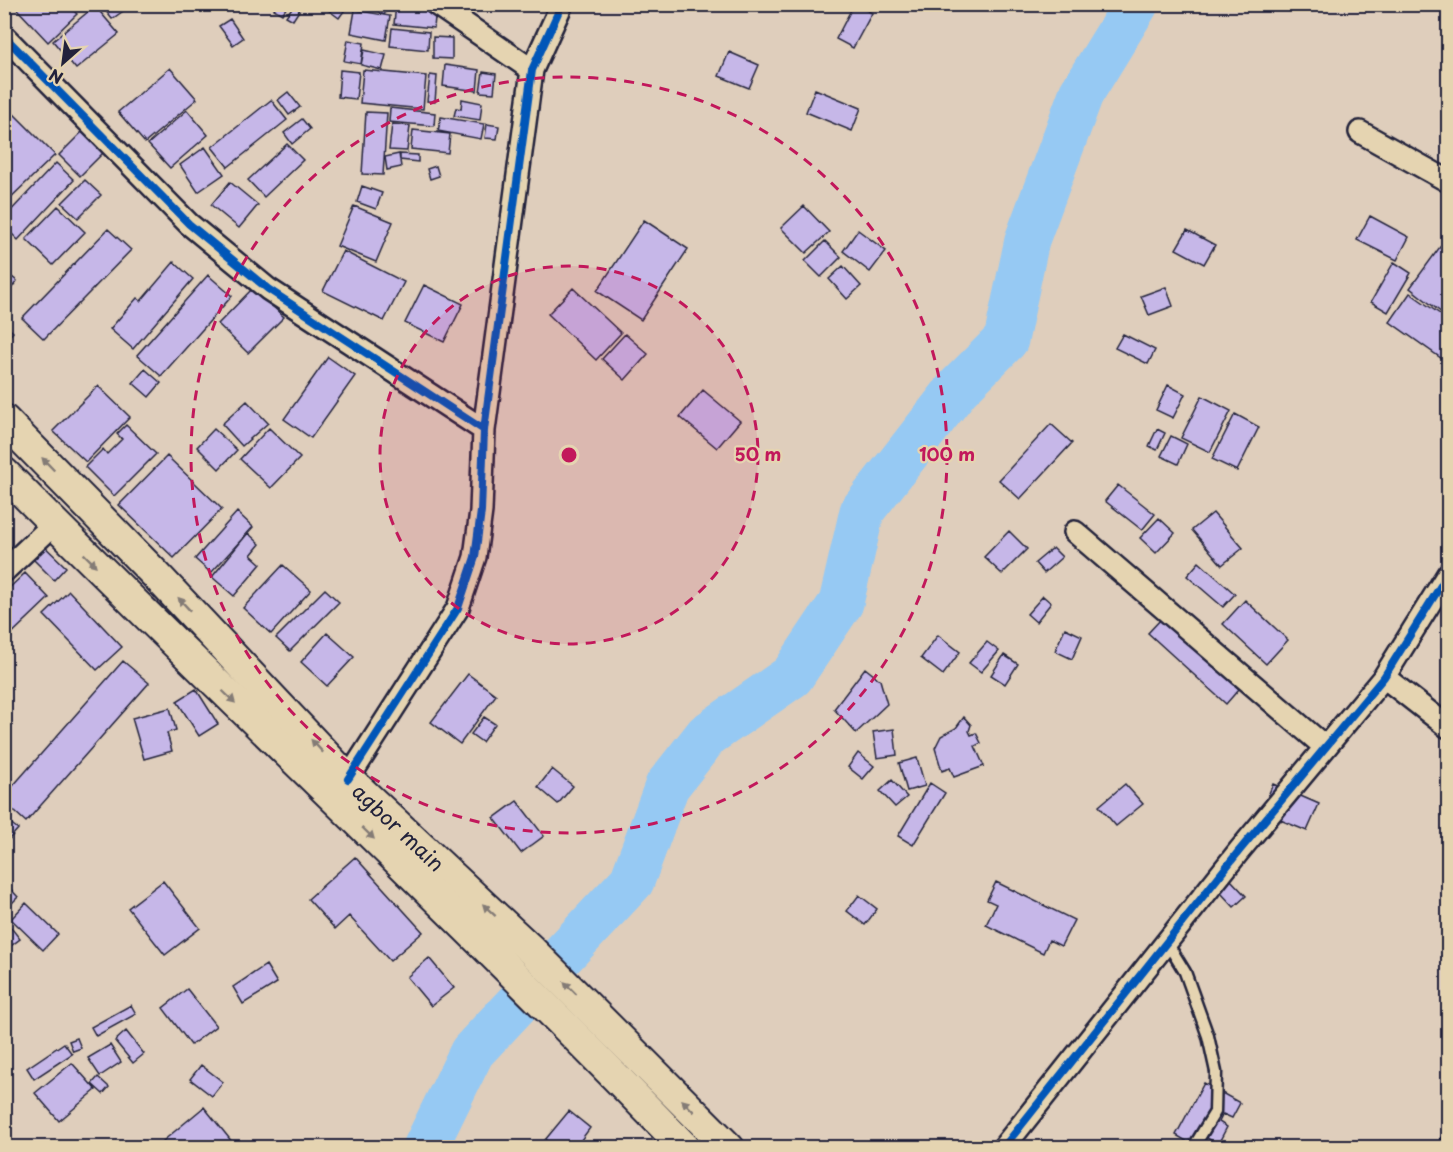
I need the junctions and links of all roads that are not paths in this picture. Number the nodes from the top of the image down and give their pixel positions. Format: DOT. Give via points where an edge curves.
graph roads {
  1 [pos="436,4"];
  2 [pos="562,4"];
  3 [pos="4,36"];
  4 [pos="532,70"];
  5 [pos="1360,132"];
  6 [pos="1449,181"];
  7 [pos="4,420"];
  8 [pos="484,430"];
  9 [pos="4,473"];
  10 [pos="54,524"];
  11 [pos="1075,532"];
  12 [pos="4,571"];
  13 [pos="1449,574"];
  14 [pos="157,576"];
  15 [pos="130,600"];
  16 [pos="1384,677"];
  17 [pos="1449,727"];
  18 [pos="1325,747"];
  19 [pos="348,779"];
  20 [pos="1166,941"];
  21 [pos="1449,1138"];
  22 [pos="685,1148"];
  23 [pos="729,1148"];
  24 [pos="1003,1148"];
  25 [pos="1193,1148"];
  26 [pos="1446,1148"];
  1 -- 4 [label="street"];
  2 -- 4 [label="street"];
  3 -- 8 [label="street" via="189,224 259,282"];
  4 -- 8 [label="street"];
  5 -- 6 [label="street"];
  14 -- 7 [label="main road, agbor main, one-way"];
  8 -- 19 [label="street" via="475,557 458,608"];
  9 -- 10 [label="main road, agbor main"];
  10 -- 12 [label="street"];
  10 -- 15 [label="main road, agbor main, one-way"];
  11 -- 18 [label="street"];
  13 -- 16 [label="street"];
  14 -- 15 [label="main road" via="140,596"];
  19 -- 14 [label="main road, agbor main, one-way"];
  15 -- 22 [label="main road, agbor main, one-way" via="511,971"];
  16 -- 17 [label="street"];
  16 -- 18 [label="street"];
  18 -- 20 [label="street"];
  23 -- 19 [label="main road, agbor main, one-way" via="531,950"];
  20 -- 24 [label="street"];
  20 -- 25 [label="lane" via="1185,972 1208,1036 1216,1072 1215,1112"];
  21 -- 26 [label="lane"];
}
